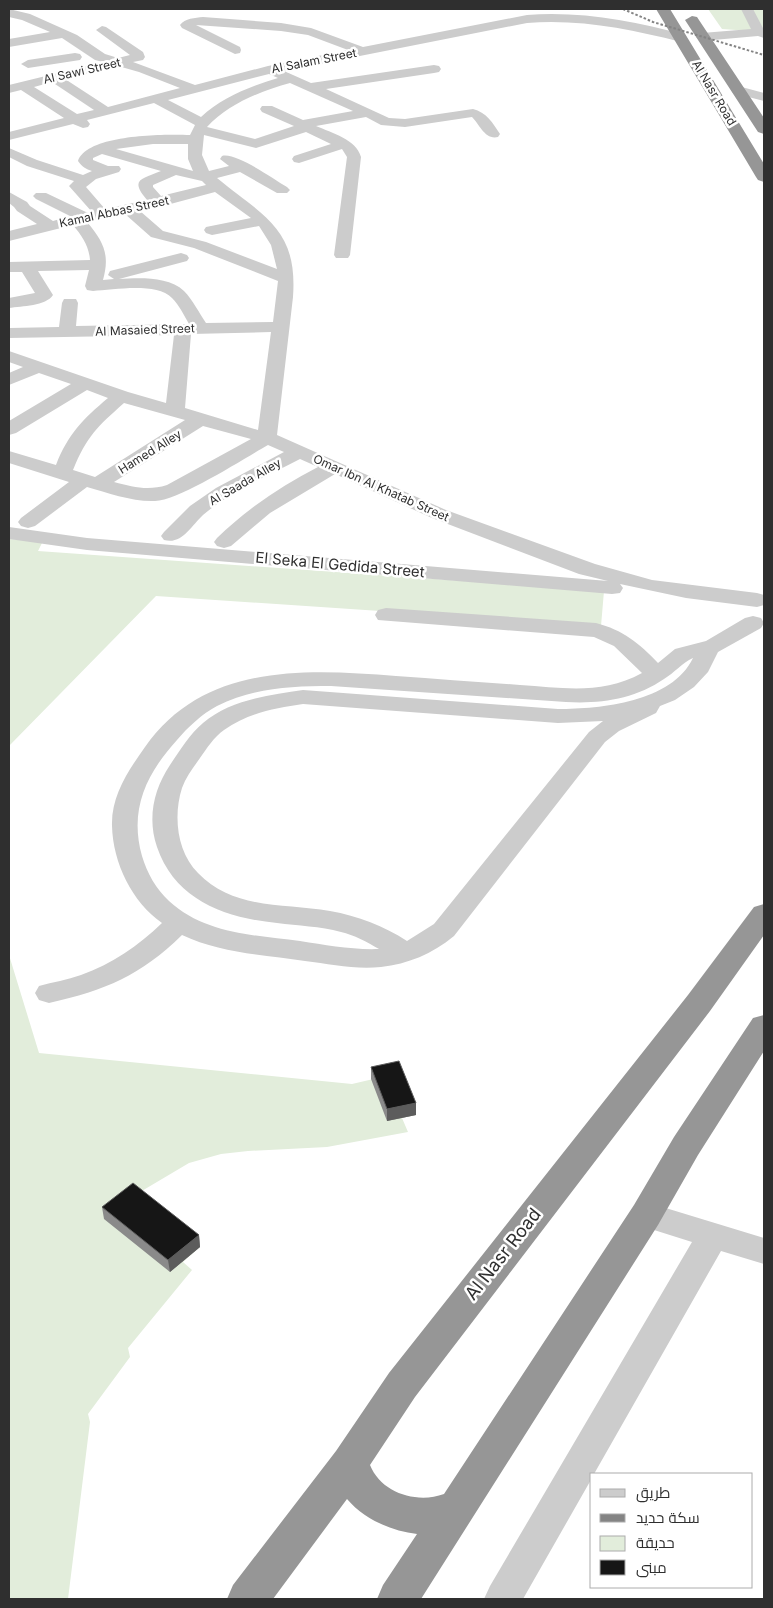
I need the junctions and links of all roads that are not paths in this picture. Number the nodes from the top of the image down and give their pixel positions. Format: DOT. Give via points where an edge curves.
graph roads {
  1 [pos="685,9"];
  2 [pos="747,9"];
  3 [pos="9,12"];
  4 [pos="665,12"];
  5 [pos="623,24"];
  6 [pos="760,27"];
  7 [pos="102,30"];
  8 [pos="9,32"];
  9 [pos="62,34"];
  10 [pos="702,36"];
  11 [pos="682,38"];
  12 [pos="27,40"];
  13 [pos="9,43"];
  14 [pos="361,51"];
  15 [pos="93,54"];
  16 [pos="117,63"];
  17 [pos="28,64"];
  18 [pos="434,69"];
  19 [pos="263,71"];
  20 [pos="53,78"];
  21 [pos="291,79"];
  22 [pos="223,80"];
  23 [pos="310,86"];
  24 [pos="406,86"];
  25 [pos="13,87"];
  26 [pos="191,88"];
  27 [pos="738,90"];
  28 [pos="249,93"];
  29 [pos="37,95"];
  30 [pos="764,97"];
  31 [pos="154,98"];
  32 [pos="336,98"];
  33 [pos="9,102"];
  34 [pos="267,110"];
  35 [pos="105,111"];
  36 [pos="368,112"];
  37 [pos="73,119"];
  38 [pos="303,126"];
  39 [pos="764,129"];
  40 [pos="199,131"];
  41 [pos="493,134"];
  42 [pos="9,136"];
  43 [pos="99,139"];
  44 [pos="344,144"];
  45 [pos="9,152"];
  46 [pos="167,153"];
  47 [pos="227,154"];
  48 [pos="140,155"];
  49 [pos="299,159"];
  50 [pos="32,163"];
  51 [pos="242,167"];
  52 [pos="13,170"];
  53 [pos="106,170"];
  54 [pos="174,171"];
  55 [pos="205,176"];
  56 [pos="764,177"];
  57 [pos="84,180"];
  58 [pos="218,186"];
  59 [pos="282,190"];
  60 [pos="41,196"];
  61 [pos="9,197"];
  62 [pos="237,199"];
  63 [pos="158,203"];
  64 [pos="212,205"];
  65 [pos="129,209"];
  66 [pos="170,215"];
  67 [pos="87,217"];
  68 [pos="141,220"];
  69 [pos="263,221"];
  70 [pos="52,226"];
  71 [pos="212,230"];
  72 [pos="10,234"];
  73 [pos="90,235"];
  74 [pos="73,238"];
  75 [pos="342,255"];
  76 [pos="181,258"];
  77 [pos="99,264"];
  78 [pos="27,267"];
  79 [pos="9,268"];
  80 [pos="286,278"];
  81 [pos="94,283"];
  82 [pos="9,303"];
  83 [pos="70,303"];
  84 [pos="281,327"];
  85 [pos="192,329"];
  86 [pos="9,333"];
  87 [pos="66,333"];
  88 [pos="9,356"];
  89 [pos="36,367"];
  90 [pos="9,380"];
  91 [pos="84,384"];
  92 [pos="121,396"];
  93 [pos="175,411"];
  94 [pos="202,418"];
  95 [pos="9,429"];
  96 [pos="267,438"];
  97 [pos="299,452"];
  98 [pos="13,463"];
  99 [pos="334,466"];
  100 [pos="62,473"];
  101 [pos="189,480"];
  102 [pos="91,482"];
  103 [pos="218,496"];
  104 [pos="243,507"];
  105 [pos="28,522"];
  106 [pos="9,533"];
  107 [pos="171,536"];
  108 [pos="224,542"];
  109 [pos="757,600"];
  110 [pos="670,601"];
  111 [pos="386,615"];
  112 [pos="753,623"];
  113 [pos="710,648"];
  114 [pos="663,670"];
  115 [pos="692,676"];
  116 [pos="274,691"];
  117 [pos="649,702"];
  118 [pos="582,706"];
  119 [pos="165,826"];
  120 [pos="124,832"];
  121 [pos="764,914"];
  122 [pos="179,923"];
  123 [pos="405,953"];
  124 [pos="49,993"];
  125 [pos="764,1026"];
  126 [pos="646,1215"];
  127 [pos="713,1235"];
  128 [pos="763,1255"];
  129 [pos="350,1463"];
  130 [pos="459,1506"];
  131 [pos="248,1599"];
  132 [pos="398,1599"];
  133 [pos="503,1599"];
  1 -- 10 [label="highway, Al Nasr Road"];
  2 -- 6 [label="street"];
  3 -- 9 [label="street"];
  4 -- 5 [label="street, Al Salam Street" via="663,19 653,22"];
  4 -- 11 [label="highway, Al Nasr Road"];
  5 -- 11 [label="street, Al Salam Street"];
  5 -- 14 [label="street, Al Salam Street" via="580,17 536,18"];
  6 -- 10 [label="street"];
  7 -- 16 [label="street, Al Sawi Street" via="138,55 133,60"];
  8 -- 12 [label="street"];
  9 -- 12 [label="street"];
  9 -- 15 [label="street" via="77,40"];
  10 -- 27 [label="highway, Al Nasr Road"];
  11 -- 56 [label="highway, Al Nasr Road"];
  12 -- 13 [label="street"];
  14 -- 19 [label="street, Al Salam Street"];
  14 -- 19 [label="street" via="311,32 281,27 203,20 186,25"];
  15 -- 16 [label="street"];
  15 -- 17 [label="street"];
  16 -- 20 [label="street, Al Sawi Street"];
  16 -- 26 [label="street" via="144,69"];
  18 -- 23 [label="street"];
  19 -- 21 [label="street"];
  19 -- 22 [label="street, Al Salam Street"];
  20 -- 25 [label="street, Al Sawi Street"];
  20 -- 35 [label="street"];
  21 -- 23 [label="street"];
  21 -- 28 [label="street"];
  22 -- 26 [label="street, Al Salam Street"];
  22 -- 28 [label="street"];
  23 -- 32 [label="street"];
  24 -- 32 [label="street"];
  25 -- 29 [label="street"];
  26 -- 31 [label="street, Al Salam Street"];
  27 -- 30 [label="street"];
  27 -- 39 [label="highway, Al Nasr Road"];
  28 -- 40 [label="street" via="228,104"];
  29 -- 33 [label="street"];
  29 -- 37 [label="street"];
  31 -- 35 [label="street, Al Salam Street"];
  31 -- 40 [label="street"];
  32 -- 36 [label="street"];
  34 -- 38 [label="street"];
  35 -- 37 [label="street, Al Salam Street"];
  36 -- 38 [label="street"];
  36 -- 41 [label="street" via="386,122 398,124 473,114 478,115"];
  37 -- 42 [label="street, Al Salam Street"];
  37 -- 43 [label="street"];
  38 -- 40 [label="street" via="256,144"];
  38 -- 44 [label="street"];
  40 -- 43 [label="street" via="170,138 118,143"];
  40 -- 55 [label="street" via="189,157"];
  43 -- 48 [label="street"];
  43 -- 53 [label="street" via="85,161"];
  44 -- 49 [label="street"];
  44 -- 75 [label="street" via="352,150 354,157"];
  45 -- 50 [label="street"];
  46 -- 48 [label="street"];
  47 -- 51 [label="street" via="227,158"];
  48 -- 53 [label="street" via="132,166"];
  48 -- 54 [label="street"];
  50 -- 52 [label="street"];
  50 -- 57 [label="street"];
  51 -- 55 [label="street"];
  51 -- 59 [label="street"];
  53 -- 57 [label="street"];
  54 -- 55 [label="street"];
  54 -- 63 [label="street" via="145,183 145,188"];
  55 -- 58 [label="street"];
  57 -- 67 [label="street" via="77,186 93,202"];
  58 -- 62 [label="street"];
  58 -- 63 [label="street, Kamal Abbas Street"];
  60 -- 67 [label="street"];
  61 -- 70 [label="street"];
  62 -- 64 [label="street"];
  62 -- 69 [label="street"];
  63 -- 65 [label="street, Kamal Abbas Street"];
  65 -- 67 [label="street, Kamal Abbas Street"];
  65 -- 68 [label="street"];
  66 -- 68 [label="street"];
  67 -- 70 [label="street, Kamal Abbas Street"];
  67 -- 73 [label="street"];
  68 -- 80 [label="street" via="158,234 200,244"];
  69 -- 71 [label="street"];
  69 -- 80 [label="street" via="278,246"];
  70 -- 72 [label="street, Kamal Abbas Street"];
  73 -- 74 [label="street"];
  73 -- 77 [label="street"];
  76 -- 81 [label="street"];
  77 -- 78 [label="street"];
  77 -- 81 [label="street"];
  78 -- 79 [label="street"];
  78 -- 82 [label="street" via="44,295"];
  80 -- 84 [label="street"];
  81 -- 85 [label="street" via="171,288 177,293"];
  83 -- 87 [label="street"];
  84 -- 85 [label="street, Al Masaied Street"];
  84 -- 96 [label="street"];
  85 -- 87 [label="street, Al Masaied Street"];
  85 -- 93 [label="street"];
  86 -- 87 [label="street, Al Masaied Street"];
  88 -- 89 [label="street, Omar Ibn Al Khatab Street"];
  89 -- 90 [label="street"];
  89 -- 91 [label="street, Omar Ibn Al Khatab Street"];
  91 -- 92 [label="street, Omar Ibn Al Khatab Street"];
  91 -- 95 [label="street"];
  92 -- 93 [label="street, Omar Ibn Al Khatab Street"];
  92 -- 100 [label="street" via="87,426"];
  93 -- 94 [label="street, Omar Ibn Al Khatab Street"];
  94 -- 96 [label="street, Omar Ibn Al Khatab Street"];
  94 -- 102 [label="street, Hamed Alley" via="156,448"];
  96 -- 97 [label="street, Omar Ibn Al Khatab Street"];
  96 -- 101 [label="street"];
  97 -- 99 [label="street, Omar Ibn Al Khatab Street"];
  97 -- 103 [label="street, Al Saada Alley"];
  98 -- 100 [label="street"];
  99 -- 108 [label="street" via="270,502"];
  99 -- 109 [label="street, Omar Ibn Al Khatab Street" via="439,514 587,569 660,587"];
  100 -- 102 [label="street"];
  101 -- 102 [label="street" via="157,495 143,495"];
  101 -- 103 [label="street"];
  102 -- 105 [label="street, Hamed Alley"];
  103 -- 104 [label="street"];
  103 -- 107 [label="street, Al Saada Alley" via="197,510"];
  106 -- 110 [label="street, El Seka El Gedida Street" via="87,544 588,585"];
  111 -- 114 [label="street" via="596,630 622,640"];
  112 -- 113 [label="street"];
  113 -- 114 [label="street" via="682,655"];
  113 -- 115 [label="street" via="703,665"];
  114 -- 115 [label="street"];
  114 -- 118 [label="street"];
  115 -- 117 [label="street"];
  116 -- 118 [label="street" via="298,678 335,678"];
  116 -- 119 [label="street" via="216,724 204,735 174,778 167,797"];
  116 -- 120 [label="street" via="233,691 194,710 178,722 132,787 125,810"];
  117 -- 118 [label="street" via="617,712"];
  117 -- 123 [label="street" via="648,708 610,726 597,737 444,930 427,944"];
  119 -- 120 [label="street"];
  119 -- 123 [label="street" via="177,866 214,898 250,912 345,923 378,935"];
  120 -- 122 [label="street" via="130,860 148,895"];
  121 -- 129 [label="highway, Al Nasr Road" via="699,1003 402,1385"];
  122 -- 123 [label="street" via="225,940 347,957 377,959"];
  122 -- 124 [label="street" via="120,970 83,986"];
  125 -- 126 [label="highway" via="686,1146"];
  126 -- 127 [label="street"];
  126 -- 130 [label="highway"];
  127 -- 128 [label="street"];
  127 -- 133 [label="street"];
  129 -- 130 [label="highway" via="358,1482 371,1499 391,1510 414,1516 438,1514"];
  129 -- 131 [label="highway, Al Nasr Road"];
  130 -- 132 [label="highway"];
}
